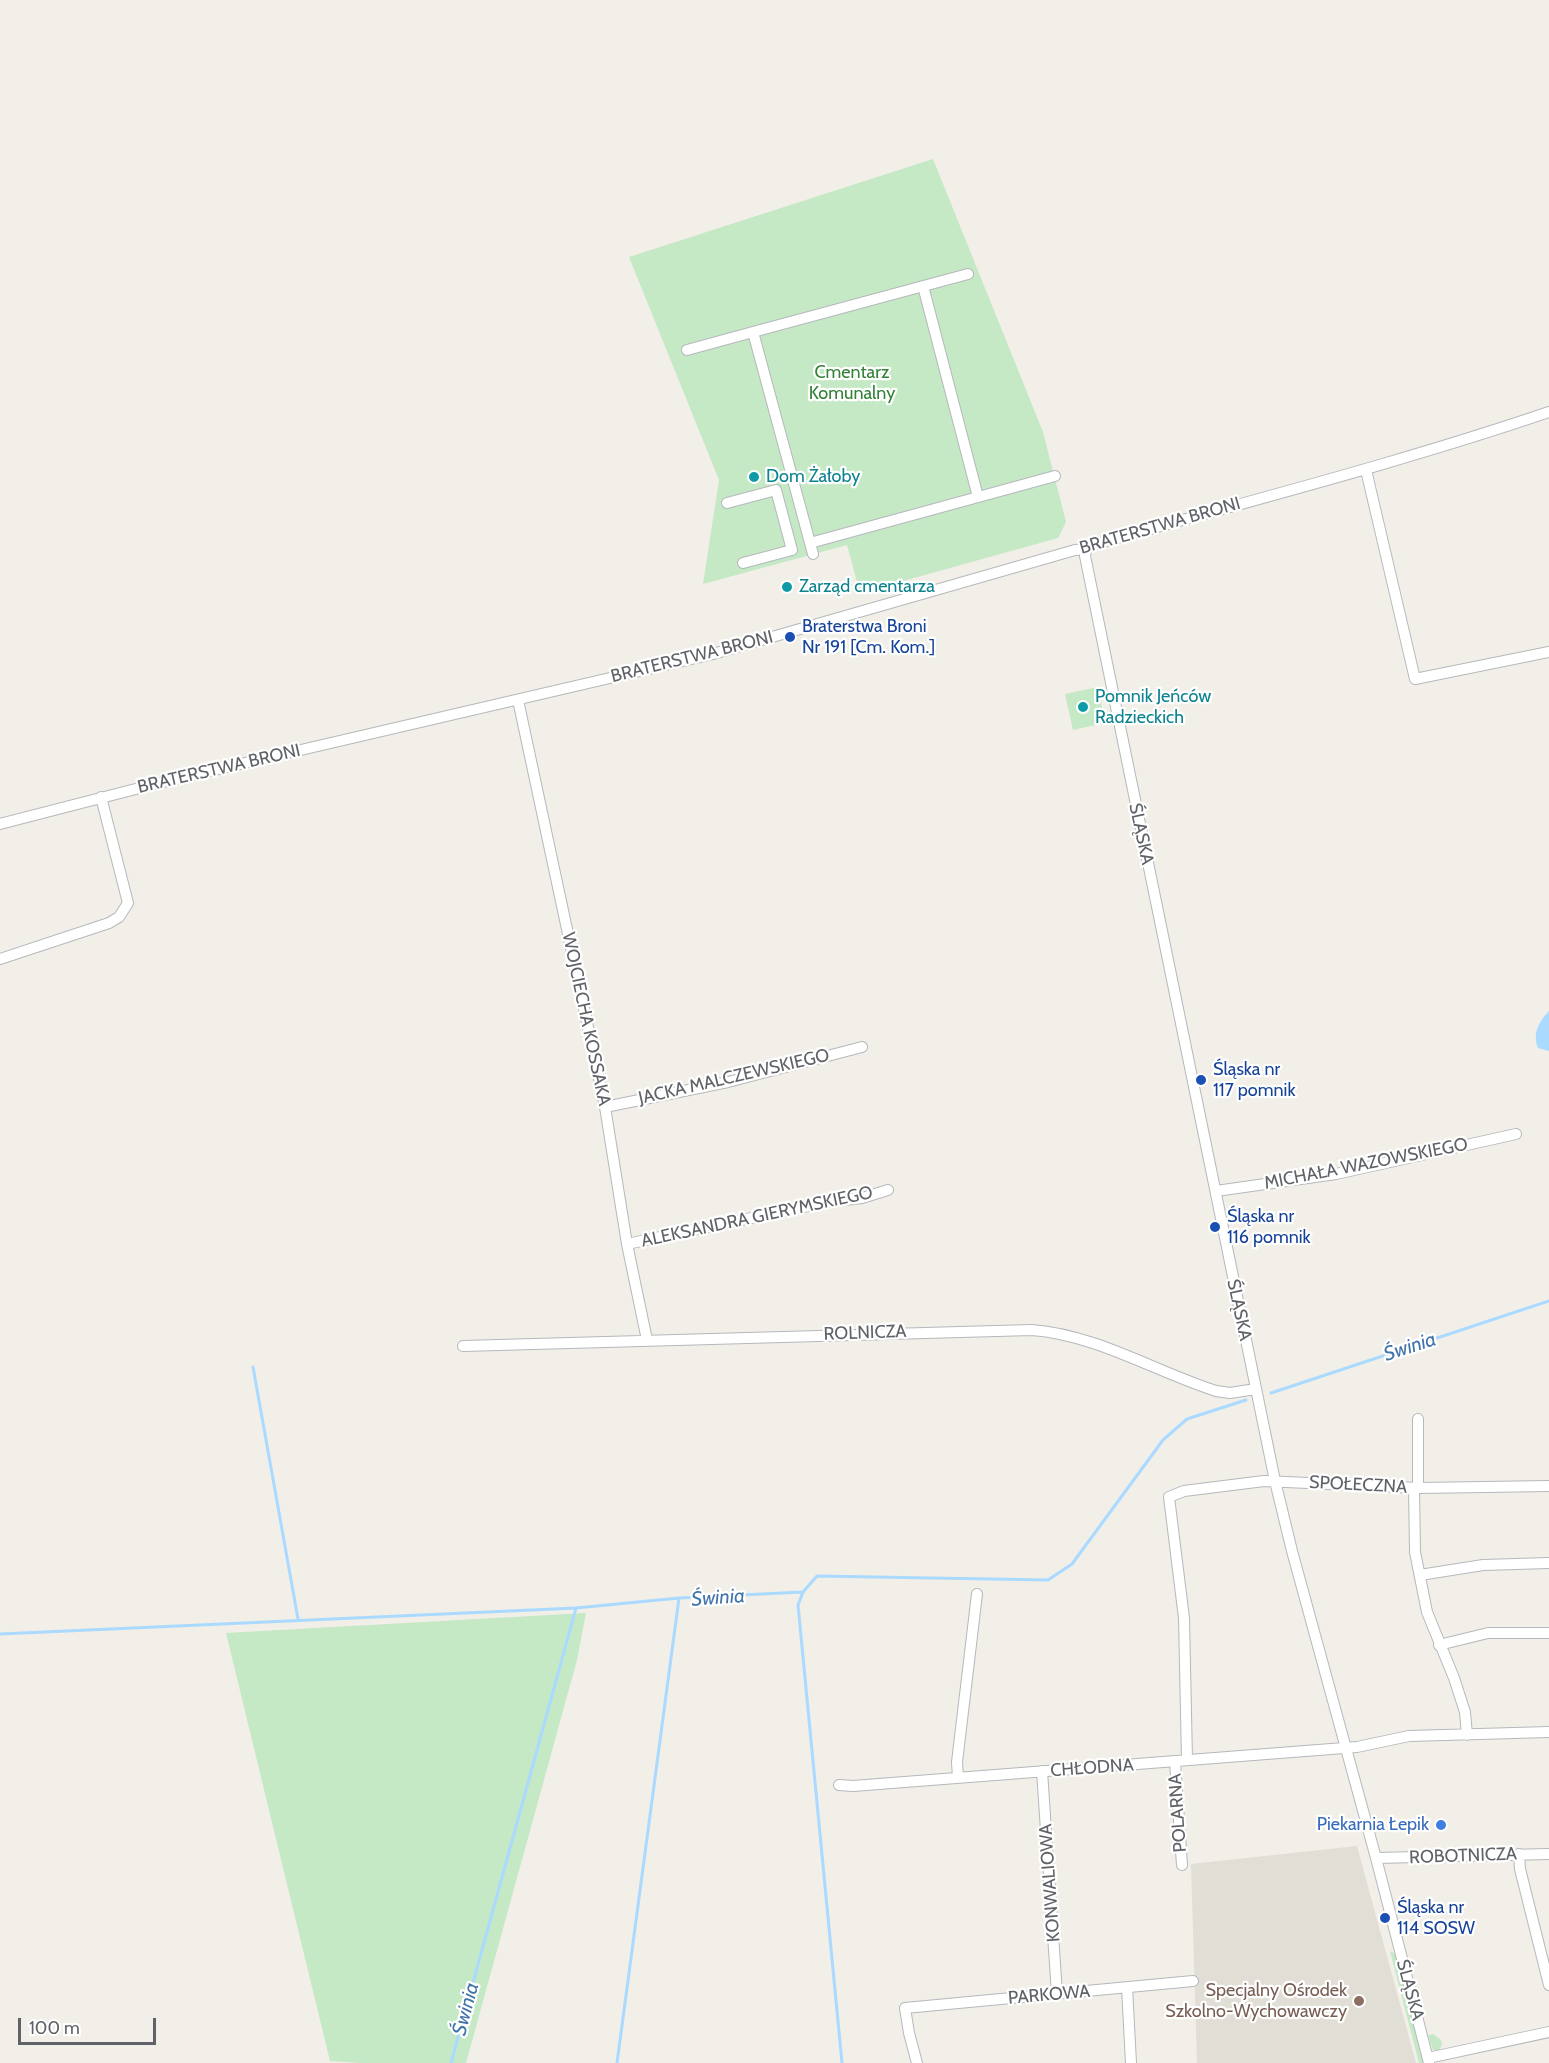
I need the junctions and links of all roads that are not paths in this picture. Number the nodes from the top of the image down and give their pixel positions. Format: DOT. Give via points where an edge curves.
graph roads {
  1 [pos="968,273"];
  2 [pos="923,286"];
  3 [pos="753,332"];
  4 [pos="687,350"];
  5 [pos="1549,412"];
  6 [pos="1366,470"];
  7 [pos="1055,476"];
  8 [pos="794,485"];
  9 [pos="776,490"];
  10 [pos="978,497"];
  11 [pos="727,503"];
  12 [pos="811,548"];
  13 [pos="1086,549"];
  14 [pos="792,550"];
  15 [pos="743,563"];
  16 [pos="1549,652"];
  17 [pos="518,700"];
  18 [pos="101,797"];
  19 [pos="0,824"];
  20 [pos="0,959"];
  21 [pos="862,1047"];
  22 [pos="605,1107"];
  23 [pos="1516,1134"];
  24 [pos="888,1190"];
  25 [pos="1216,1191"];
  26 [pos="627,1244"];
  27 [pos="647,1340"];
  28 [pos="463,1346"];
  29 [pos="1256,1389"];
  30 [pos="1418,1419"];
  31 [pos="1275,1481"];
  32 [pos="1549,1486"];
  33 [pos="1416,1488"];
  34 [pos="1549,1563"];
  35 [pos="1420,1575"];
  36 [pos="977,1594"];
  37 [pos="1549,1633"];
  38 [pos="1440,1645"];
  39 [pos="1549,1732"];
  40 [pos="1467,1735"];
  41 [pos="1345,1748"];
  42 [pos="1187,1760"];
  43 [pos="1174,1761"];
  44 [pos="1042,1772"];
  45 [pos="958,1778"];
  46 [pos="839,1785"];
  47 [pos="1519,1854"];
  48 [pos="1549,1854"];
  49 [pos="1376,1858"];
  50 [pos="1182,1865"];
  51 [pos="1548,1969"];
  52 [pos="1193,1981"];
  53 [pos="1549,1985"];
  54 [pos="1127,1988"];
  55 [pos="1057,1994"];
  56 [pos="1549,2032"];
  57 [pos="1429,2060"];
  58 [pos="917,2063"];
  59 [pos="1131,2063"];
  1 -- 2 [label="street"];
  2 -- 3 [label="street"];
  2 -- 10 [label="street"];
  3 -- 4 [label="street"];
  3 -- 8 [label="street"];
  5 -- 6 [label="street, BRATERSTWA BRONI"];
  6 -- 13 [label="street, BRATERSTWA BRONI"];
  6 -- 16 [label="street" via="1415,679"];
  7 -- 10 [label="street"];
  8 -- 9 [label="street"];
  8 -- 12 [label="street"];
  9 -- 11 [label="street"];
  9 -- 14 [label="street"];
  10 -- 12 [label="street"];
  12 -- 14 [label="street"];
  13 -- 17 [label="street, BRATERSTWA BRONI" via="713,654"];
  13 -- 25 [label="street, ŚLĄSKA" via="1123,749"];
  14 -- 15 [label="street"];
  17 -- 18 [label="street, BRATERSTWA BRONI"];
  17 -- 22 [label="street, WOJCIECHA KOSSAKA"];
  18 -- 19 [label="street, BRATERSTWA BRONI"];
  18 -- 20 [label="street" via="125,886 128,903 124,911 109,922"];
  21 -- 22 [label="street, JACKA MALCZEWSKIEGO" via="728,1082"];
  22 -- 26 [label="street, WOJCIECHA KOSSAKA"];
  23 -- 25 [label="street, MICHAŁA WAZOWSKIEGO" via="1336,1174"];
  24 -- 26 [label="street, ALEKSANDRA GIERYMSKIEGO"];
  25 -- 29 [label="street, ŚLĄSKA"];
  26 -- 27 [label="street, WOJCIECHA KOSSAKA"];
  27 -- 28 [label="street, ROLNICZA"];
  27 -- 29 [label="street, ROLNICZA" via="1038,1330 1082,1339 1216,1391 1230,1394"];
  29 -- 31 [label="street, ŚLĄSKA"];
  30 -- 33 [label="street"];
  31 -- 33 [label="street, SPOŁECZNA"];
  31 -- 41 [label="street, ŚLĄSKA"];
  31 -- 42 [label="street, SPOŁECZNA" via="1184,1491 1169,1497 1184,1618"];
  32 -- 33 [label="street, SPOŁECZNA"];
  33 -- 35 [label="street" via="1415,1552"];
  34 -- 35 [label="street" via="1483,1564"];
  35 -- 38 [label="street" via="1427,1612"];
  36 -- 45 [label="street"];
  37 -- 38 [label="street" via="1488,1633"];
  38 -- 40 [label="street" via="1466,1712"];
  39 -- 40 [label="street, CHŁODNA"];
  40 -- 41 [label="street, CHŁODNA" via="1403,1737"];
  41 -- 42 [label="street, CHŁODNA"];
  41 -- 49 [label="street, ŚLĄSKA"];
  42 -- 43 [label="street, CHŁODNA"];
  43 -- 44 [label="street, CHŁODNA"];
  43 -- 50 [label="street, POLARNA"];
  44 -- 45 [label="street, CHŁODNA"];
  44 -- 55 [label="street, KONWALIOWA"];
  45 -- 46 [label="street, CHŁODNA"];
  47 -- 48 [label="street, ROBOTNICZA"];
  47 -- 49 [label="street, ROBOTNICZA"];
  47 -- 51 [label="street"];
  49 -- 57 [label="street, ŚLĄSKA"];
  51 -- 53 [label="street"];
  52 -- 54 [label="street, PARKOWA"];
  54 -- 55 [label="street, PARKOWA"];
  54 -- 59 [label="street"];
  55 -- 58 [label="street, PARKOWA" via="905,2008"];
  56 -- 57 [label="street"];
}
